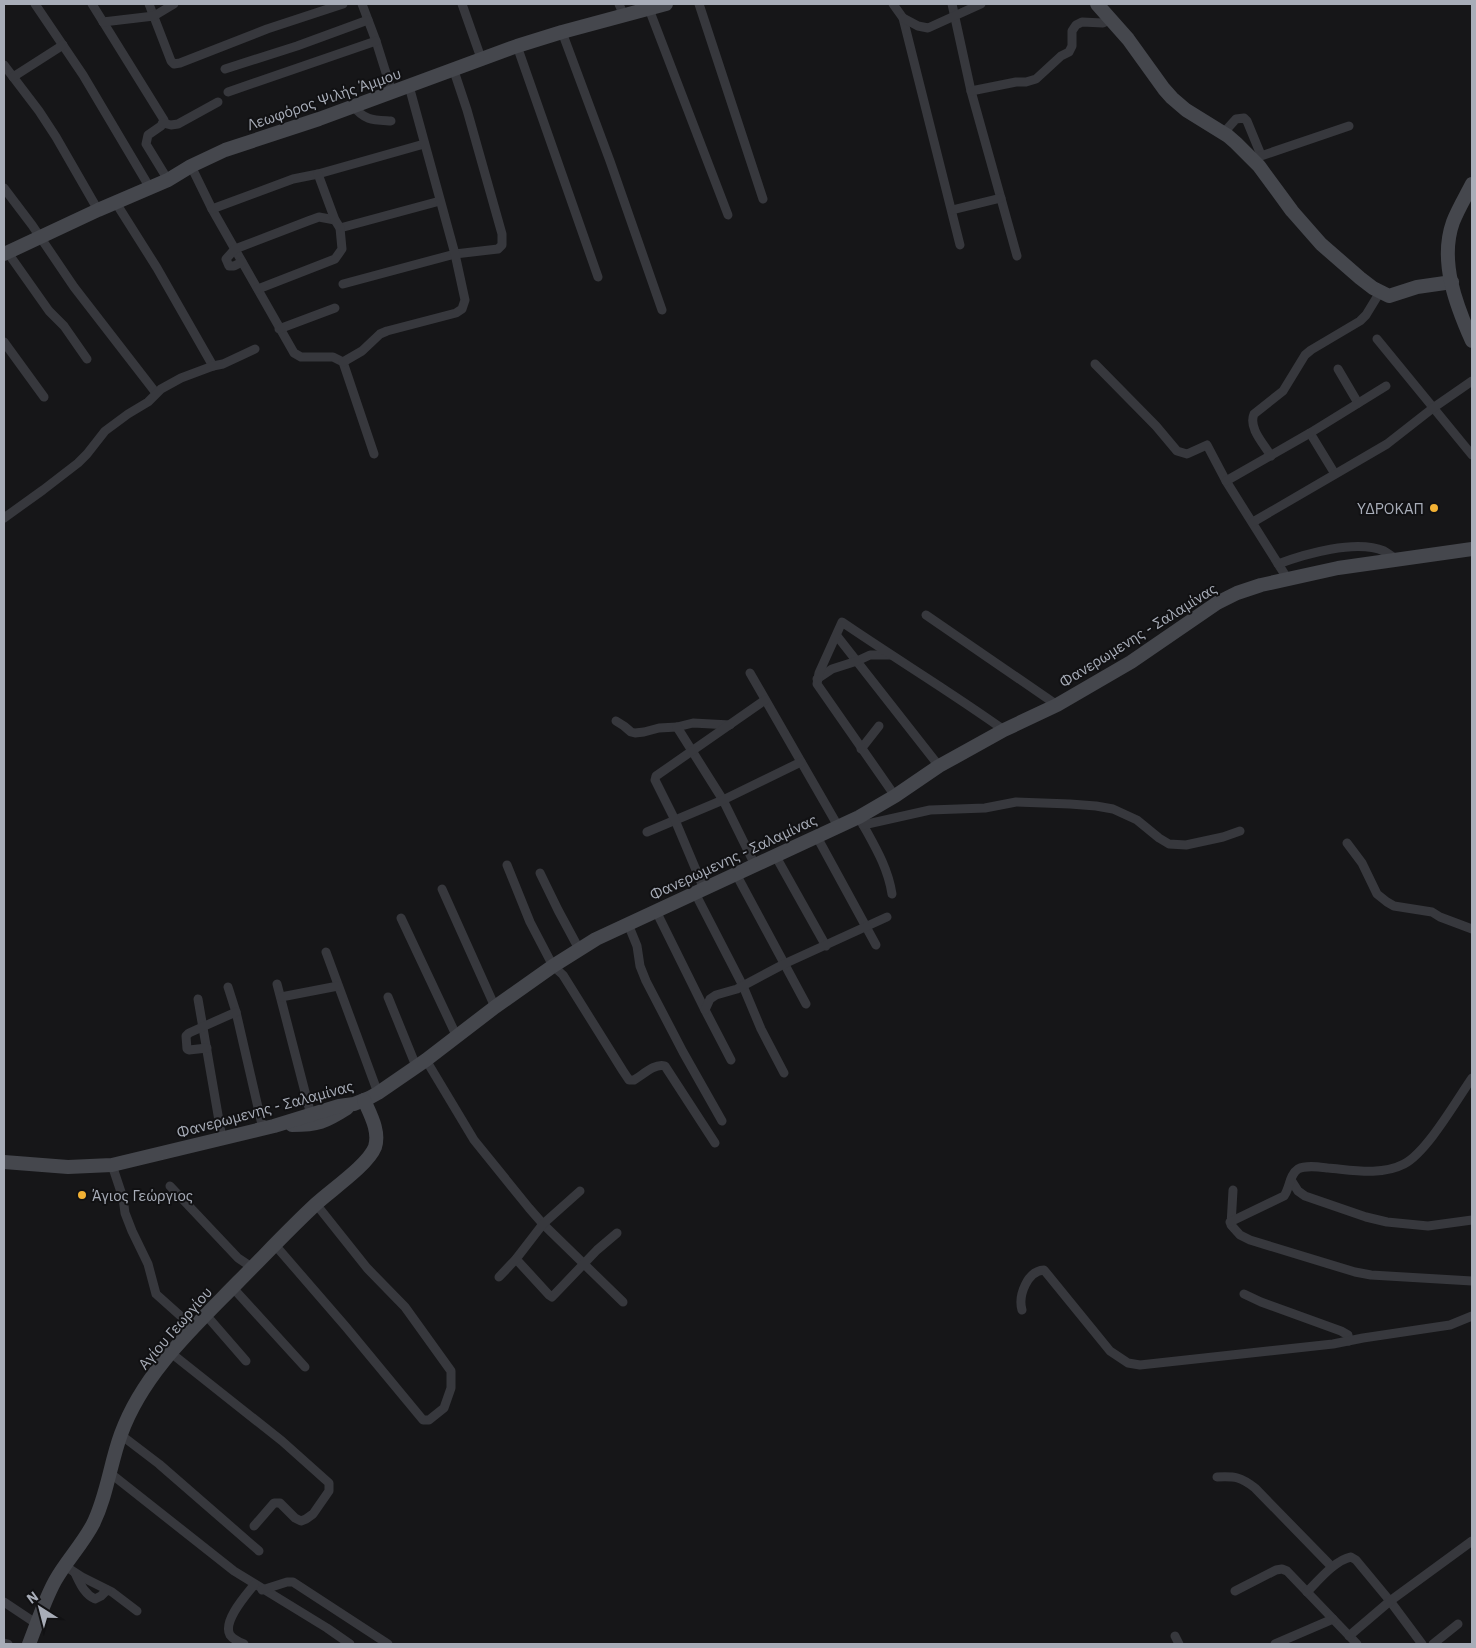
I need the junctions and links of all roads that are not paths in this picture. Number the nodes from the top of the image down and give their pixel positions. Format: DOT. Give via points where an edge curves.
graph roads {
  1 [pos="35,4"];
  2 [pos="92,4"];
  3 [pos="149,4"];
  4 [pos="182,4"];
  5 [pos="343,4"];
  6 [pos="362,4"];
  7 [pos="462,4"];
  8 [pos="666,4"];
  9 [pos="699,4"];
  10 [pos="893,4"];
  11 [pos="952,4"];
  12 [pos="981,4"];
  13 [pos="1097,4"];
  14 [pos="171,6"];
  15 [pos="649,8"];
  16 [pos="622,10"];
  17 [pos="154,16"];
  18 [pos="954,16"];
  19 [pos="904,18"];
  20 [pos="1111,19"];
  21 [pos="368,20"];
  22 [pos="103,22"];
  23 [pos="562,32"];
  24 [pos="376,42"];
  25 [pos="63,45"];
  26 [pos="517,46"];
  27 [pos="481,58"];
  28 [pos="4,65"];
  29 [pos="453,68"];
  30 [pos="225,69"];
  31 [pos="13,77"];
  32 [pos="409,86"];
  33 [pos="971,91"];
  34 [pos="228,92"];
  35 [pos="392,92"];
  36 [pos="218,102"];
  37 [pos="353,106"];
  38 [pos="391,121"];
  39 [pos="163,123"];
  40 [pos="1349,126"];
  41 [pos="1226,134"];
  42 [pos="424,144"];
  43 [pos="1256,157"];
  44 [pos="191,166"];
  45 [pos="318,174"];
  46 [pos="168,180"];
  47 [pos="1472,184"];
  48 [pos="4,188"];
  49 [pos="150,188"];
  50 [pos="1001,198"];
  51 [pos="763,199"];
  52 [pos="440,201"];
  53 [pos="116,203"];
  54 [pos="212,209"];
  55 [pos="98,210"];
  56 [pos="952,210"];
  57 [pos="728,215"];
  58 [pos="337,224"];
  59 [pos="40,238"];
  60 [pos="960,245"];
  61 [pos="235,249"];
  62 [pos="6,253"];
  63 [pos="455,254"];
  64 [pos="1017,256"];
  65 [pos="242,262"];
  66 [pos="598,277"];
  67 [pos="1452,282"];
  68 [pos="343,284"];
  69 [pos="258,289"];
  70 [pos="1380,292"];
  71 [pos="335,308"];
  72 [pos="662,310"];
  73 [pos="279,329"];
  74 [pos="1377,339"];
  75 [pos="1472,341"];
  76 [pos="4,342"];
  77 [pos="255,349"];
  78 [pos="88,359"];
  79 [pos="343,362"];
  80 [pos="1095,364"];
  81 [pos="213,366"];
  82 [pos="1338,370"];
  83 [pos="1472,381"];
  84 [pos="1386,386"];
  85 [pos="156,393"];
  86 [pos="44,397"];
  87 [pos="1358,403"];
  88 [pos="1434,408"];
  89 [pos="1310,434"];
  90 [pos="374,454"];
  91 [pos="1472,455"];
  92 [pos="1271,456"];
  93 [pos="1335,474"];
  94 [pos="1226,481"];
  95 [pos="4,518"];
  96 [pos="1253,522"];
  97 [pos="1472,549"];
  98 [pos="1397,560"];
  99 [pos="1278,564"];
  100 [pos="1287,578"];
  101 [pos="926,616"];
  102 [pos="837,636"];
  103 [pos="890,655"];
  104 [pos="857,661"];
  105 [pos="750,673"];
  106 [pos="817,679"];
  107 [pos="765,700"];
  108 [pos="1056,705"];
  109 [pos="616,721"];
  110 [pos="730,725"];
  111 [pos="879,726"];
  112 [pos="677,727"];
  113 [pos="1004,730"];
  114 [pos="861,749"];
  115 [pos="692,752"];
  116 [pos="801,762"];
  117 [pos="939,766"];
  118 [pos="895,796"];
  119 [pos="723,800"];
  120 [pos="675,820"];
  121 [pos="861,821"];
  122 [pos="838,826"];
  123 [pos="1240,831"];
  124 [pos="647,832"];
  125 [pos="817,836"];
  126 [pos="1347,843"];
  127 [pos="775,855"];
  128 [pos="507,865"];
  129 [pos="755,865"];
  130 [pos="540,873"];
  131 [pos="736,874"];
  132 [pos="442,889"];
  133 [pos="700,891"];
  134 [pos="892,894"];
  135 [pos="656,911"];
  136 [pos="887,917"];
  137 [pos="401,918"];
  138 [pos="628,924"];
  139 [pos="866,927"];
  140 [pos="1472,929"];
  141 [pos="876,945"];
  142 [pos="826,946"];
  143 [pos="579,949"];
  144 [pos="326,952"];
  145 [pos="784,964"];
  146 [pos="553,966"];
  147 [pos="277,984"];
  148 [pos="338,986"];
  149 [pos="743,986"];
  150 [pos="228,987"];
  151 [pos="281,997"];
  152 [pos="388,998"];
  153 [pos="198,999"];
  154 [pos="806,1004"];
  155 [pos="495,1007"];
  156 [pos="705,1010"];
  157 [pos="236,1012"];
  158 [pos="204,1027"];
  159 [pos="457,1037"];
  160 [pos="207,1048"];
  161 [pos="731,1060"];
  162 [pos="421,1063"];
  163 [pos="784,1073"];
  164 [pos="1472,1078"];
  165 [pos="378,1093"];
  166 [pos="359,1102"];
  167 [pos="311,1115"];
  168 [pos="722,1122"];
  169 [pos="268,1127"];
  170 [pos="222,1138"];
  171 [pos="715,1143"];
  172 [pos="4,1162"];
  173 [pos="112,1165"];
  174 [pos="1290,1180"];
  175 [pos="170,1186"];
  176 [pos="1233,1190"];
  177 [pos="580,1191"];
  178 [pos="316,1204"];
  179 [pos="1472,1220"];
  180 [pos="1230,1222"];
  181 [pos="543,1224"];
  182 [pos="617,1233"];
  183 [pos="275,1246"];
  184 [pos="516,1259"];
  185 [pos="584,1264"];
  186 [pos="253,1268"];
  187 [pos="499,1277"];
  188 [pos="1472,1281"];
  189 [pos="233,1288"];
  190 [pos="1244,1294"];
  191 [pos="622,1302"];
  192 [pos="1022,1310"];
  193 [pos="206,1315"];
  194 [pos="1472,1316"];
  195 [pos="194,1328"];
  196 [pos="1349,1341"];
  197 [pos="171,1353"];
  198 [pos="246,1361"];
  199 [pos="305,1367"];
  200 [pos="121,1435"];
  201 [pos="110,1473"];
  202 [pos="1217,1477"];
  203 [pos="254,1526"];
  204 [pos="1472,1541"];
  205 [pos="259,1551"];
  206 [pos="1332,1567"];
  207 [pos="70,1569"];
  208 [pos="258,1587"];
  209 [pos="107,1590"];
  210 [pos="1235,1591"];
  211 [pos="1307,1592"];
  212 [pos="1390,1601"];
  213 [pos="4,1602"];
  214 [pos="137,1611"];
  215 [pos="1333,1619"];
  216 [pos="37,1624"];
  217 [pos="1458,1624"];
  218 [pos="1349,1636"];
  219 [pos="4,1643"];
  220 [pos="8,1644"];
  221 [pos="29,1644"];
  222 [pos="244,1644"];
  223 [pos="350,1644"];
  224 [pos="388,1644"];
  225 [pos="1276,1644"];
  226 [pos="1357,1644"];
  227 [pos="1422,1644"];
  228 [pos="1433,1644"];
  1 -- 25 [label="street"];
  2 -- 22 [label="street"];
  3 -- 17 [label="street"];
  4 -- 14 [label="street"];
  5 -- 17 [label="street" via="267,29 180,64 171,61"];
  6 -- 21 [label="street"];
  7 -- 27 [label="street"];
  8 -- 15 [label="street, Λεωφόρος Ψιλής Άμμου"];
  9 -- 51 [label="street"];
  10 -- 19 [label="street"];
  11 -- 18 [label="street"];
  12 -- 18 [label="street"];
  13 -- 20 [label="street"];
  14 -- 17 [label="street"];
  15 -- 16 [label="street, Λεωφόρος Ψιλής Άμμου"];
  15 -- 57 [label="street"];
  16 -- 23 [label="street, Λεωφόρος Ψιλής Άμμου"];
  17 -- 22 [label="street"];
  18 -- 19 [label="street" via="928,28"];
  18 -- 33 [label="street"];
  19 -- 56 [label="street"];
  20 -- 33 [label="street" via="1103,23 1082,22 1076,25 1069,52 1036,79"];
  20 -- 41 [label="street" via="1172,98 1194,116"];
  21 -- 24 [label="street"];
  21 -- 30 [label="street"];
  22 -- 39 [label="street"];
  23 -- 26 [label="street, Λεωφόρος Ψιλής Άμμου"];
  23 -- 72 [label="street"];
  24 -- 34 [label="street"];
  24 -- 35 [label="street"];
  25 -- 31 [label="street"];
  25 -- 49 [label="street"];
  26 -- 27 [label="street, Λεωφόρος Ψιλής Άμμου"];
  26 -- 66 [label="street"];
  27 -- 29 [label="street, Λεωφόρος Ψιλής Άμμου"];
  28 -- 31 [label="street"];
  29 -- 32 [label="street, Λεωφόρος Ψιλής Άμμου"];
  29 -- 63 [label="street" via="502,234 502,245 498,249"];
  31 -- 55 [label="street" via="56,137"];
  32 -- 35 [label="street, Λεωφόρος Ψιλής Άμμου"];
  32 -- 42 [label="street"];
  33 -- 50 [label="street"];
  35 -- 37 [label="street, Λεωφόρος Ψιλής Άμμου"];
  36 -- 39 [label="street" via="178,124"];
  37 -- 38 [label="street" via="370,120"];
  37 -- 44 [label="street, Λεωφόρος Ψιλής Άμμου" via="225,150"];
  39 -- 46 [label="street" via="148,135 146,144"];
  40 -- 43 [label="street"];
  41 -- 43 [label="street"];
  41 -- 43 [label="street" via="1231,123 1244,118"];
  42 -- 45 [label="street"];
  42 -- 52 [label="street"];
  43 -- 70 [label="street" via="1292,211 1321,244"];
  44 -- 46 [label="street, Λεωφόρος Ψιλής Άμμου"];
  44 -- 54 [label="street"];
  45 -- 54 [label="street" via="293,179"];
  45 -- 58 [label="street"];
  46 -- 49 [label="street, Λεωφόρος Ψιλής Άμμου"];
  47 -- 67 [label="street" via="1449,236 1448,267"];
  48 -- 59 [label="street"];
  49 -- 53 [label="street, Λεωφόρος Ψιλής Άμμου"];
  50 -- 56 [label="street"];
  50 -- 64 [label="street"];
  52 -- 58 [label="street"];
  52 -- 63 [label="street"];
  53 -- 55 [label="street, Λεωφόρος Ψιλής Άμμου"];
  53 -- 81 [label="street"];
  54 -- 61 [label="street"];
  55 -- 59 [label="street, Λεωφόρος Ψιλής Άμμου"];
  56 -- 60 [label="street"];
  58 -- 61 [label="street" via="320,217"];
  58 -- 69 [label="street" via="342,249 334,259"];
  59 -- 62 [label="street, Λεωφόρος Ψιλής Άμμου"];
  59 -- 85 [label="street" via="74,288"];
  61 -- 65 [label="street"];
  61 -- 65 [label="street" via="226,259 229,266"];
  62 -- 78 [label="street"];
  63 -- 68 [label="street"];
  63 -- 79 [label="street" via="465,300 462,309 380,334 362,351"];
  65 -- 69 [label="street"];
  67 -- 70 [label="street" via="1417,287 1393,296"];
  67 -- 75 [label="street"];
  69 -- 73 [label="street"];
  70 -- 92 [label="street" via="1366,315 1311,350 1283,391 1254,414 1254,428"];
  71 -- 73 [label="street"];
  73 -- 79 [label="street" via="294,354 333,357"];
  74 -- 88 [label="street"];
  76 -- 86 [label="street"];
  77 -- 81 [label="street"];
  79 -- 90 [label="street"];
  80 -- 94 [label="street" via="1177,451 1187,454 1207,446"];
  81 -- 85 [label="street" via="181,378"];
  82 -- 87 [label="street"];
  83 -- 88 [label="street"];
  84 -- 87 [label="street"];
  85 -- 95 [label="street" via="105,431 78,463"];
  87 -- 89 [label="street"];
  88 -- 91 [label="street"];
  88 -- 93 [label="street" via="1387,444"];
  89 -- 92 [label="street"];
  89 -- 93 [label="street"];
  92 -- 94 [label="street"];
  93 -- 96 [label="street"];
  94 -- 96 [label="street"];
  96 -- 99 [label="street"];
  97 -- 98 [label="street, Φανερωμενης - Σαλαμίνας"];
  98 -- 99 [label="street" via="1384,551 1359,546 1309,553"];
  98 -- 100 [label="street, Φανερωμενης - Σαλαμίνας"];
  99 -- 100 [label="street"];
  100 -- 108 [label="street, Φανερωμενης - Σαλαμίνας" via="1236,593 1217,603 1131,662"];
  101 -- 108 [label="street"];
  102 -- 103 [label="street" via="842,622"];
  102 -- 104 [label="street"];
  102 -- 106 [label="street"];
  103 -- 104 [label="street" via="870,655"];
  103 -- 113 [label="street"];
  104 -- 106 [label="street" via="832,669"];
  104 -- 117 [label="street"];
  105 -- 107 [label="street"];
  106 -- 114 [label="street" via="817,684"];
  107 -- 110 [label="street"];
  107 -- 116 [label="street"];
  108 -- 113 [label="street, Φανερωμενης - Σαλαμίνας"];
  109 -- 112 [label="street" via="635,733"];
  110 -- 112 [label="street" via="697,722"];
  110 -- 115 [label="street"];
  111 -- 114 [label="street"];
  112 -- 115 [label="street"];
  113 -- 117 [label="street, Φανερωμενης - Σαλαμίνας"];
  114 -- 118 [label="street"];
  115 -- 119 [label="street"];
  115 -- 120 [label="street" via="656,776 655,780"];
  116 -- 119 [label="street"];
  116 -- 122 [label="street"];
  117 -- 118 [label="street, Φανερωμενης - Σαλαμίνας"];
  118 -- 121 [label="street, Φανερωμενης - Σαλαμίνας"];
  119 -- 120 [label="street"];
  119 -- 129 [label="street"];
  120 -- 124 [label="street"];
  120 -- 133 [label="street"];
  121 -- 122 [label="street, Φανερωμενης - Σαλαμίνας"];
  121 -- 123 [label="street" via="930,810 985,808 1016,802 1113,809 1137,820 1169,844 1195,844"];
  121 -- 134 [label="street" via="886,867"];
  122 -- 125 [label="street, Φανερωμενης - Σαλαμίνας"];
  125 -- 127 [label="street, Φανερωμενης - Σαλαμίνας"];
  125 -- 139 [label="street"];
  126 -- 140 [label="street" via="1362,863 1377,894 1387,902 1432,912"];
  127 -- 129 [label="street, Φανερωμενης - Σαλαμίνας"];
  127 -- 142 [label="street"];
  128 -- 146 [label="street" via="530,922"];
  129 -- 131 [label="street, Φανερωμενης - Σαλαμίνας"];
  130 -- 143 [label="street"];
  131 -- 133 [label="street, Φανερωμενης - Σαλαμίνας"];
  131 -- 145 [label="street"];
  132 -- 155 [label="street"];
  133 -- 135 [label="street, Φανερωμενης - Σαλαμίνας"];
  133 -- 149 [label="street"];
  135 -- 138 [label="street, Φανερωμενης - Σαλαμίνας"];
  135 -- 156 [label="street"];
  136 -- 139 [label="street"];
  137 -- 159 [label="street"];
  138 -- 143 [label="street, Φανερωμενης - Σαλαμίνας"];
  138 -- 168 [label="street" via="646,982"];
  139 -- 141 [label="street"];
  139 -- 142 [label="street"];
  142 -- 145 [label="street"];
  143 -- 146 [label="street, Φανερωμενης - Σαλαμίνας"];
  144 -- 148 [label="street"];
  145 -- 149 [label="street"];
  145 -- 154 [label="street"];
  146 -- 155 [label="street, Φανερωμενης - Σαλαμίνας"];
  146 -- 171 [label="street" via="563,975 629,1080 654,1067 665,1066"];
  147 -- 151 [label="street"];
  148 -- 151 [label="street"];
  148 -- 165 [label="street"];
  149 -- 156 [label="street" via="716,995"];
  149 -- 163 [label="street"];
  150 -- 157 [label="street"];
  151 -- 167 [label="street"];
  152 -- 162 [label="street"];
  153 -- 158 [label="street"];
  155 -- 159 [label="street, Φανερωμενης - Σαλαμίνας"];
  156 -- 161 [label="street"];
  157 -- 158 [label="street"];
  157 -- 169 [label="street"];
  158 -- 160 [label="street"];
  158 -- 160 [label="street" via="188,1033 187,1049"];
  159 -- 162 [label="street, Φανερωμενης - Σαλαμίνας"];
  160 -- 170 [label="street"];
  162 -- 165 [label="street, Φανερωμενης - Σαλαμίνας"];
  162 -- 181 [label="street" via="474,1140"];
  164 -- 174 [label="street" via="1424,1147 1402,1165 1366,1172 1302,1168"];
  165 -- 166 [label="street, Φανερωμενης - Σαλαμίνας"];
  166 -- 167 [label="street, Φανερωμενης - Σαλαμίνας"];
  166 -- 169 [label="street" via="314,1125"];
  166 -- 178 [label="street, Αγίου Γεωργίου" via="373,1120 374,1149 363,1163"];
  167 -- 169 [label="street, Φανερωμενης - Σαλαμίνας"];
  169 -- 170 [label="street, Φανερωμενης - Σαλαμίνας"];
  170 -- 173 [label="street, Φανερωμενης - Σαλαμίνας"];
  172 -- 173 [label="street, Φανερωμενης - Σαλαμίνας" via="68,1167"];
  173 -- 195 [label="street" via="125,1213 148,1264 156,1294"];
  174 -- 179 [label="street" via="1305,1196 1387,1222 1428,1226"];
  174 -- 180 [label="street" via="1287,1192 1279,1199"];
  175 -- 186 [label="street" via="238,1258"];
  176 -- 180 [label="street"];
  177 -- 181 [label="street"];
  178 -- 183 [label="street, Αγίου Γεωργίου"];
  178 -- 183 [label="street" via="405,1307 451,1372 451,1388 444,1408 429,1420 423,1420"];
  180 -- 188 [label="street" via="1240,1235 1250,1240 1355,1272"];
  181 -- 184 [label="street"];
  181 -- 185 [label="street"];
  182 -- 185 [label="street"];
  183 -- 186 [label="street, Αγίου Γεωργίου"];
  184 -- 185 [label="street" via="550,1296 556,1294"];
  184 -- 187 [label="street"];
  185 -- 191 [label="street"];
  186 -- 189 [label="street, Αγίου Γεωργίου"];
  189 -- 193 [label="street, Αγίου Γεωργίου"];
  189 -- 199 [label="street"];
  190 -- 196 [label="street" via="1348,1335"];
  192 -- 196 [label="street" via="1020,1302 1025,1285 1039,1270 1044,1270 1110,1351 1134,1364"];
  193 -- 195 [label="street, Αγίου Γεωργίου"];
  193 -- 198 [label="street"];
  194 -- 196 [label="street" via="1450,1325"];
  195 -- 197 [label="street, Αγίου Γεωργίου"];
  197 -- 200 [label="street, Αγίου Γεωργίου" via="141,1393"];
  197 -- 203 [label="street" via="282,1441 329,1483 329,1492 306,1519 295,1518 277,1502"];
  200 -- 201 [label="street, Αγίου Γεωργίου"];
  200 -- 205 [label="street"];
  201 -- 207 [label="street, Αγίου Γεωργίου" via="93,1524"];
  201 -- 208 [label="street"];
  202 -- 206 [label="street" via="1236,1477 1255,1488"];
  204 -- 212 [label="street"];
  206 -- 211 [label="street"];
  206 -- 212 [label="street" via="1351,1557"];
  207 -- 209 [label="street"];
  207 -- 209 [label="street" via="95,1599"];
  207 -- 216 [label="street, Αγίου Γεωργίου" via="54,1584"];
  208 -- 222 [label="street" via="237,1606 230,1622 230,1634"];
  208 -- 223 [label="street"];
  208 -- 224 [label="street" via="293,1582"];
  209 -- 214 [label="street"];
  210 -- 211 [label="street" via="1282,1569"];
  211 -- 215 [label="street"];
  212 -- 218 [label="street"];
  212 -- 227 [label="street"];
  213 -- 216 [label="street"];
  215 -- 218 [label="street"];
  215 -- 225 [label="street"];
  216 -- 221 [label="street, Αγίου Γεωργίου"];
  217 -- 228 [label="street"];
  218 -- 226 [label="street"];
  219 -- 220 [label="street"];
}
